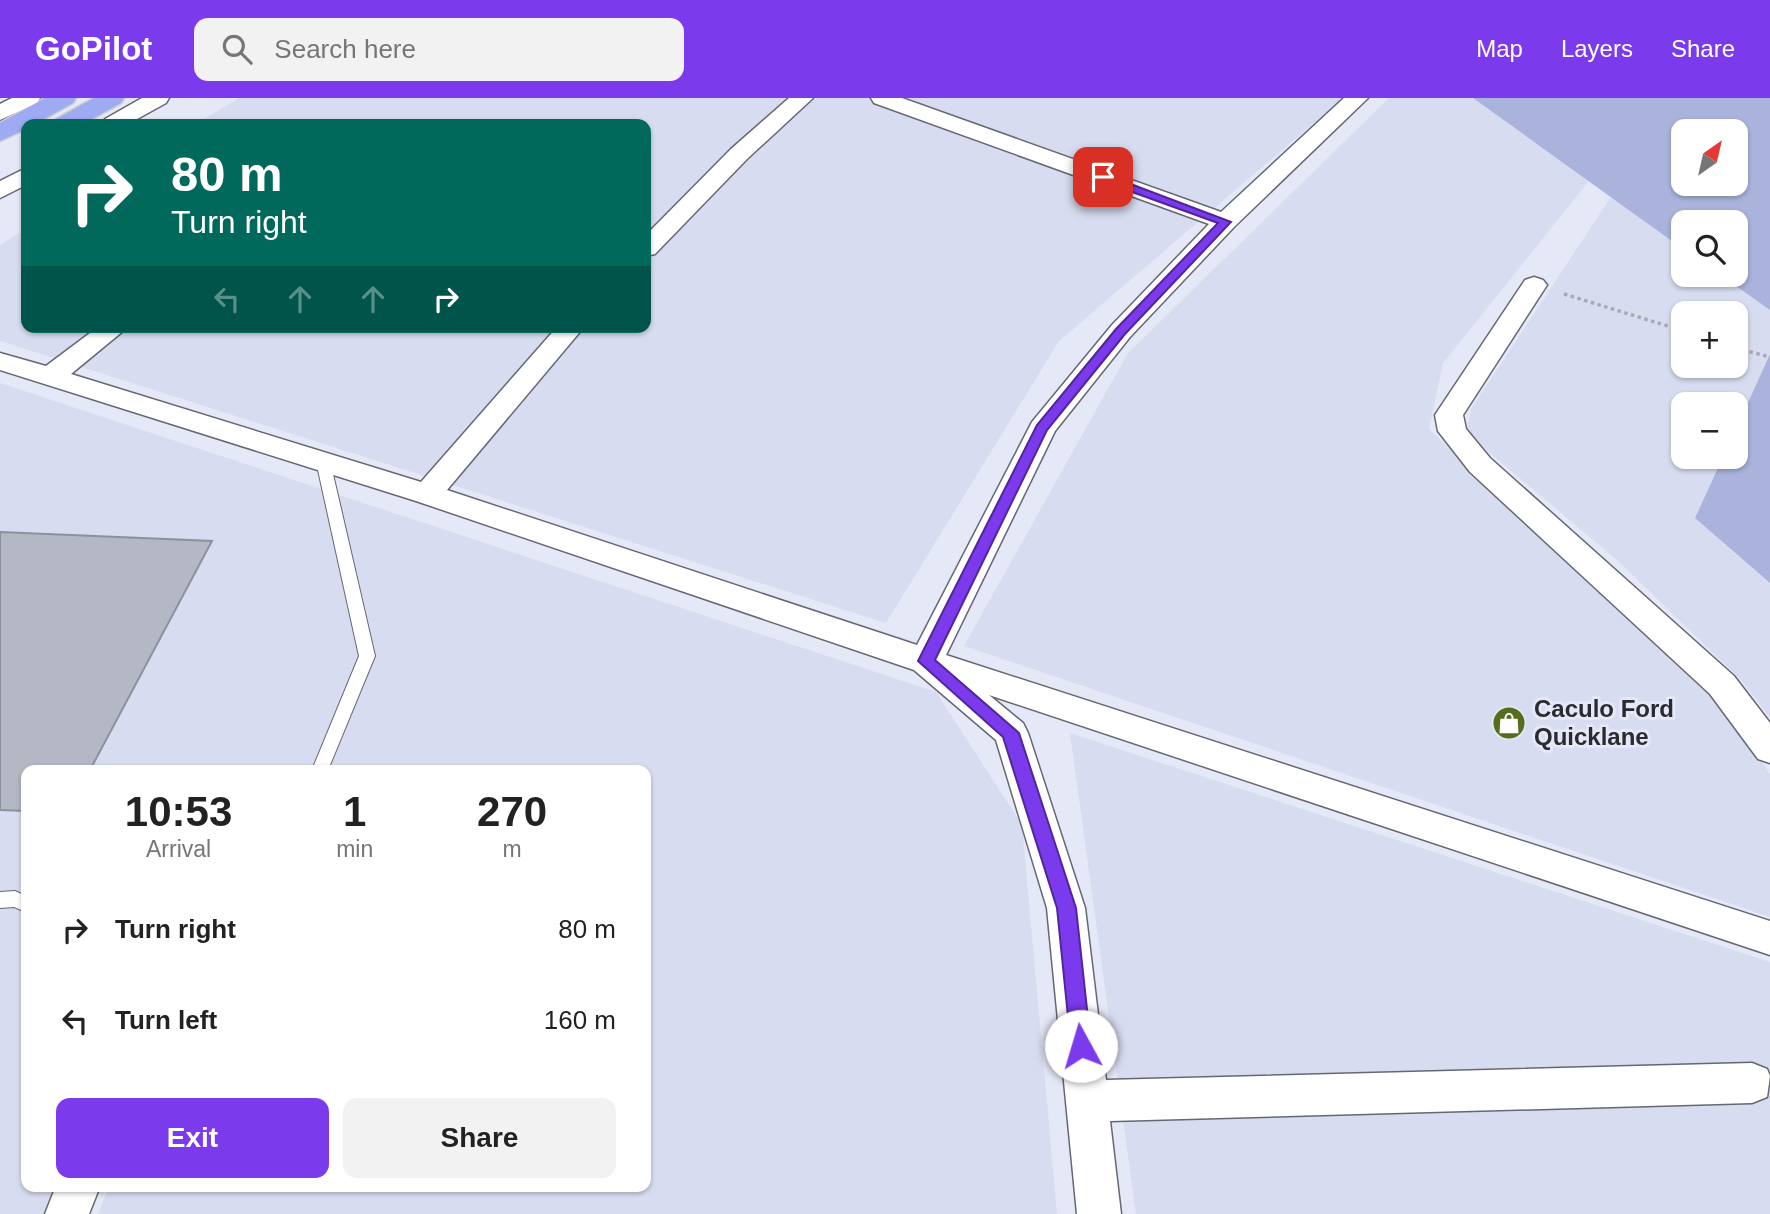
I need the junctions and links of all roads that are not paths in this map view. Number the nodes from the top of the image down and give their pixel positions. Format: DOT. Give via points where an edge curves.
graph roads {
  1 [pos="29,98"];
  2 [pos="64,98"];
  3 [pos="112,98"];
  4 [pos="158,98"];
  5 [pos="802,98"];
  6 [pos="882,98"];
  7 [pos="1357,98"];
  8 [pos="0,113"];
  9 [pos="41,119"];
  10 [pos="74,119"];
  11 [pos="122,119"];
  12 [pos="21,179"];
  13 [pos="0,191"];
  14 [pos="1225,222"];
  15 [pos="651,244"];
  16 [pos="1534,285"];
  17 [pos="107,333"];
  18 [pos="566,333"];
  19 [pos="0,362"];
  20 [pos="50,377"];
  21 [pos="323,461"];
  22 [pos="426,494"];
  23 [pos="926,661"];
  24 [pos="1770,749"];
  25 [pos="322,765"];
  26 [pos="0,900"];
  27 [pos="21,902"];
  28 [pos="1770,938"];
  29 [pos="1752,1083"];
  30 [pos="1087,1101"];
  31 [pos="76,1192"];
  32 [pos="67,1214"];
  33 [pos="1099,1214"];
  1 -- 8 [label="street"];
  2 -- 9 [label="highway"];
  3 -- 10 [label="highway"];
  4 -- 11 [label="street"];
  5 -- 15 [label="street" via="739,154"];
  6 -- 14 [label="street"];
  7 -- 14 [label="street"];
  12 -- 13 [label="street"];
  14 -- 23 [label="street" via="1121,331 1041,428"];
  16 -- 24 [label="street" via="1449,415 1452,431 1480,465 1722,684"];
  17 -- 20 [label="street"];
  18 -- 22 [label="street"];
  19 -- 20 [label="street"];
  20 -- 21 [label="street"];
  21 -- 22 [label="street"];
  21 -- 25 [label="lane" via="368,656"];
  22 -- 23 [label="street"];
  23 -- 28 [label="street"];
  23 -- 30 [label="street" via="1011,733 1066,908"];
  26 -- 27 [label="lane"];
  29 -- 30 [label="street"];
  30 -- 33 [label="street"];
  31 -- 32 [label="street"];
}
